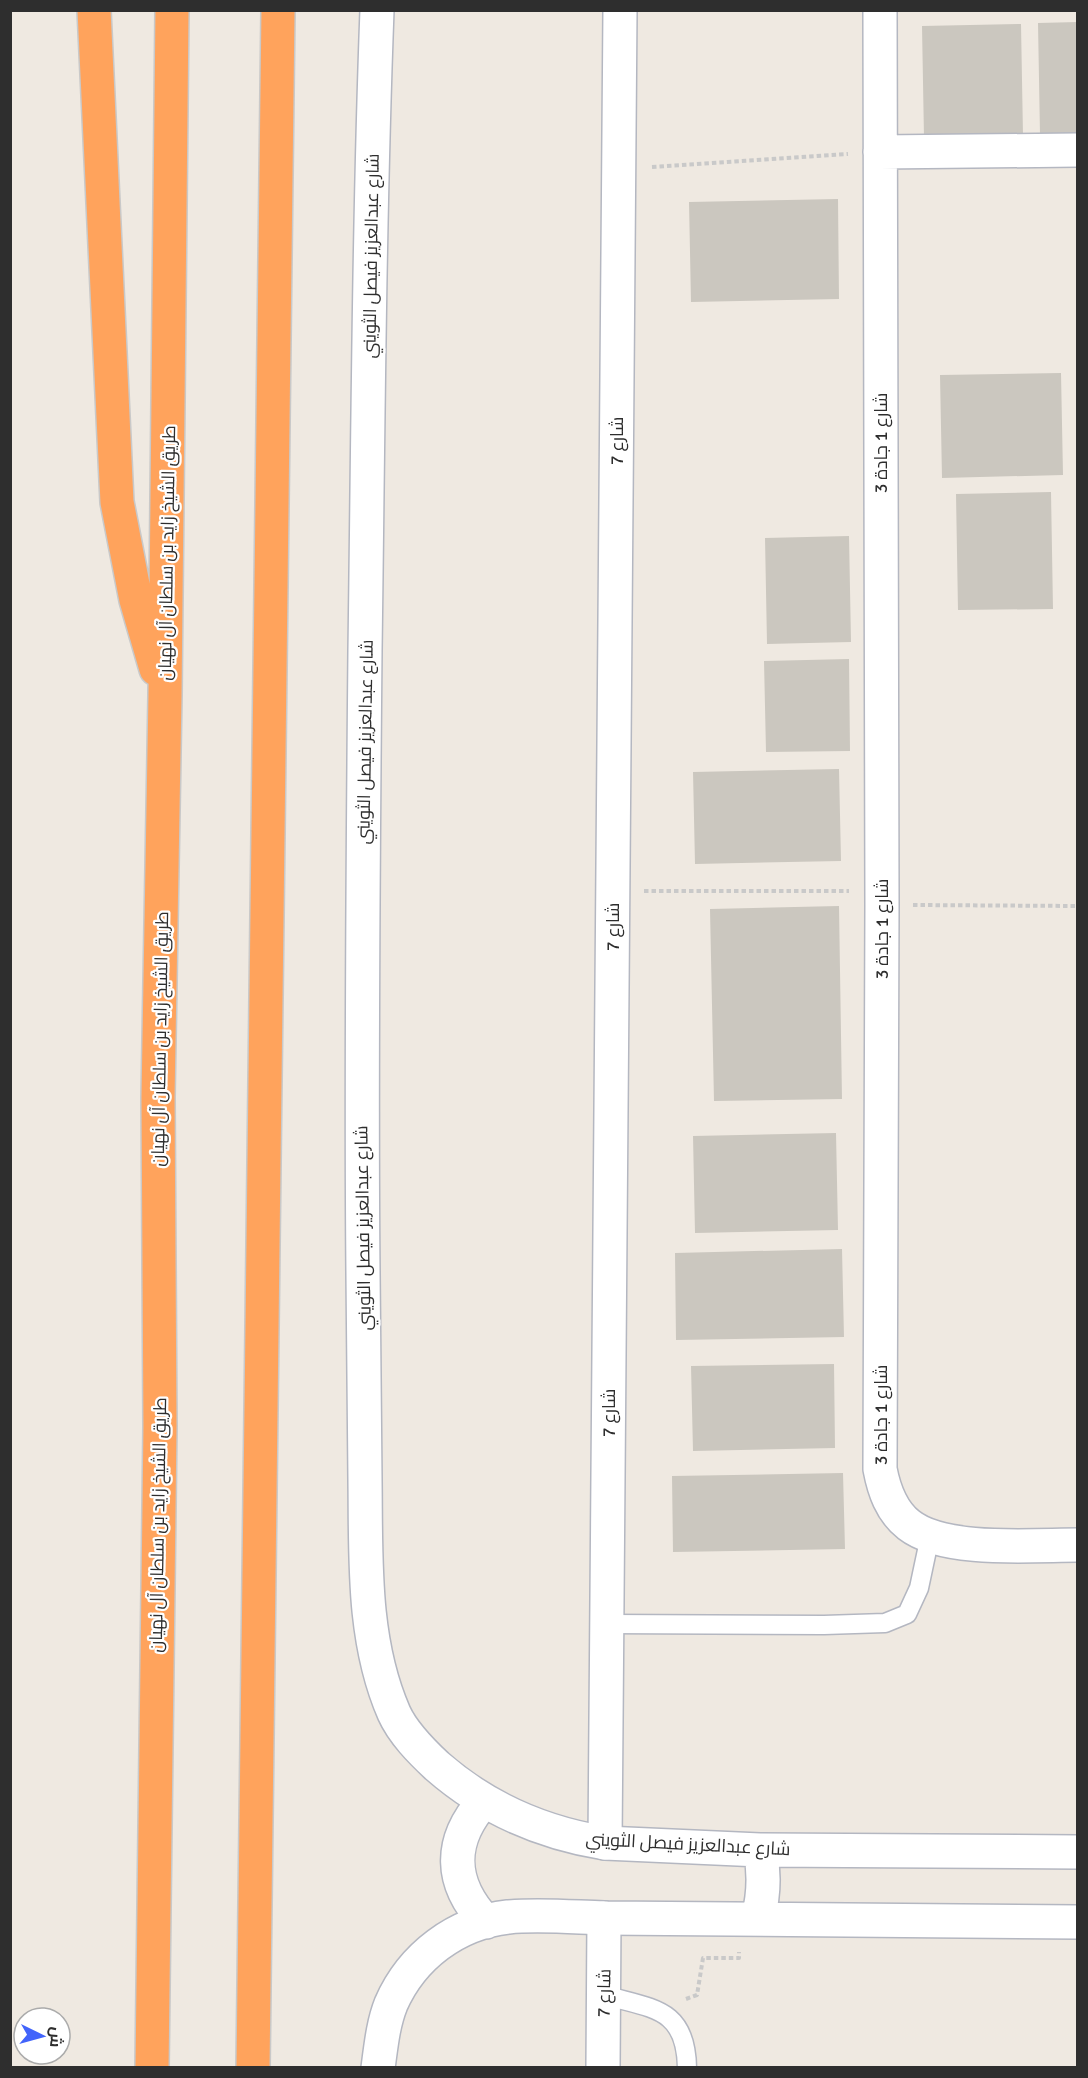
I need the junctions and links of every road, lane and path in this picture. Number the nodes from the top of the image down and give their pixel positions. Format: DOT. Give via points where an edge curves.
graph roads {
  1 [pos="94,10"];
  2 [pos="172,10"];
  3 [pos="278,10"];
  4 [pos="377,10"];
  5 [pos="620,10"];
  6 [pos="880,10"];
  7 [pos="1077,150"];
  8 [pos="880,152"];
  9 [pos="619,169"];
  10 [pos="165,695"];
  11 [pos="613,891"];
  12 [pos="882,898"];
  13 [pos="1077,906"];
  14 [pos="930,1536"];
  15 [pos="1077,1545"];
  16 [pos="607,1624"];
  17 [pos="484,1801"];
  18 [pos="605,1843"];
  19 [pos="760,1850"];
  20 [pos="1077,1852"];
  21 [pos="604,1918"];
  22 [pos="749,1919"];
  23 [pos="486,1922"];
  24 [pos="1077,1922"];
  25 [pos="604,1995"];
  26 [pos="658,2011"];
  27 [pos="152,2067"];
  28 [pos="253,2067"];
  29 [pos="378,2067"];
  30 [pos="603,2067"];
  31 [pos="687,2067"];
  1 -- 10 [label="highway" via="117,502 136,600"];
  2 -- 10 [label="highway, طريق الشيخ زايد بن سلطان آل نهيان"];
  3 -- 28 [label="highway"];
  4 -- 17 [label="street, شارع عبدالعزيز فيصل الثويني" via="361,1067 367,1589 380,1675 396,1717 420,1750 450,1778"];
  5 -- 9 [label="street, شارع 7"];
  6 -- 8 [label="street, شارع 1 جادة 3"];
  7 -- 8 [label="street"];
  8 -- 9 [label="path"];
  8 -- 12 [label="street, شارع 1 جادة 3"];
  9 -- 11 [label="street, شارع 7"];
  10 -- 27 [label="highway, طريق الشيخ زايد بن سلطان آل نهيان" via="158,1096 160,1426"];
  11 -- 12 [label="path"];
  11 -- 16 [label="street, شارع 7"];
  12 -- 13 [label="path"];
  12 -- 14 [label="street, شارع 1 جادة 3" via="880,1469 887,1497 896,1510 908,1524"];
  14 -- 15 [label="street, شارع 1 جادة 3" via="978,1545"];
  14 -- 16 [label="lane" via="919,1588 907,1614 885,1623"];
  16 -- 18 [label="street, شارع 7"];
  17 -- 18 [label="street, شارع عبدالعزيز فيصل الثويني" via="550,1831"];
  17 -- 23 [label="street" via="464,1828 457,1861 465,1894"];
  18 -- 19 [label="street, شارع عبدالعزيز فيصل الثويني"];
  19 -- 20 [label="street, شارع عبدالعزيز فيصل الثويني"];
  19 -- 22 [label="street" via="764,1885"];
  21 -- 22 [label="street"];
  21 -- 23 [label="street" via="527,1916"];
  21 -- 25 [label="street, شارع 7"];
  22 -- 24 [label="street"];
  22 -- 26 [label="path" via="739,1958 702,1958 697,1995"];
  23 -- 29 [label="street" via="468,1927 436,1946 409,1973 385,2024"];
  25 -- 26 [label="lane"];
  25 -- 30 [label="street, شارع 7"];
  26 -- 31 [label="lane" via="680,2029"];
}
